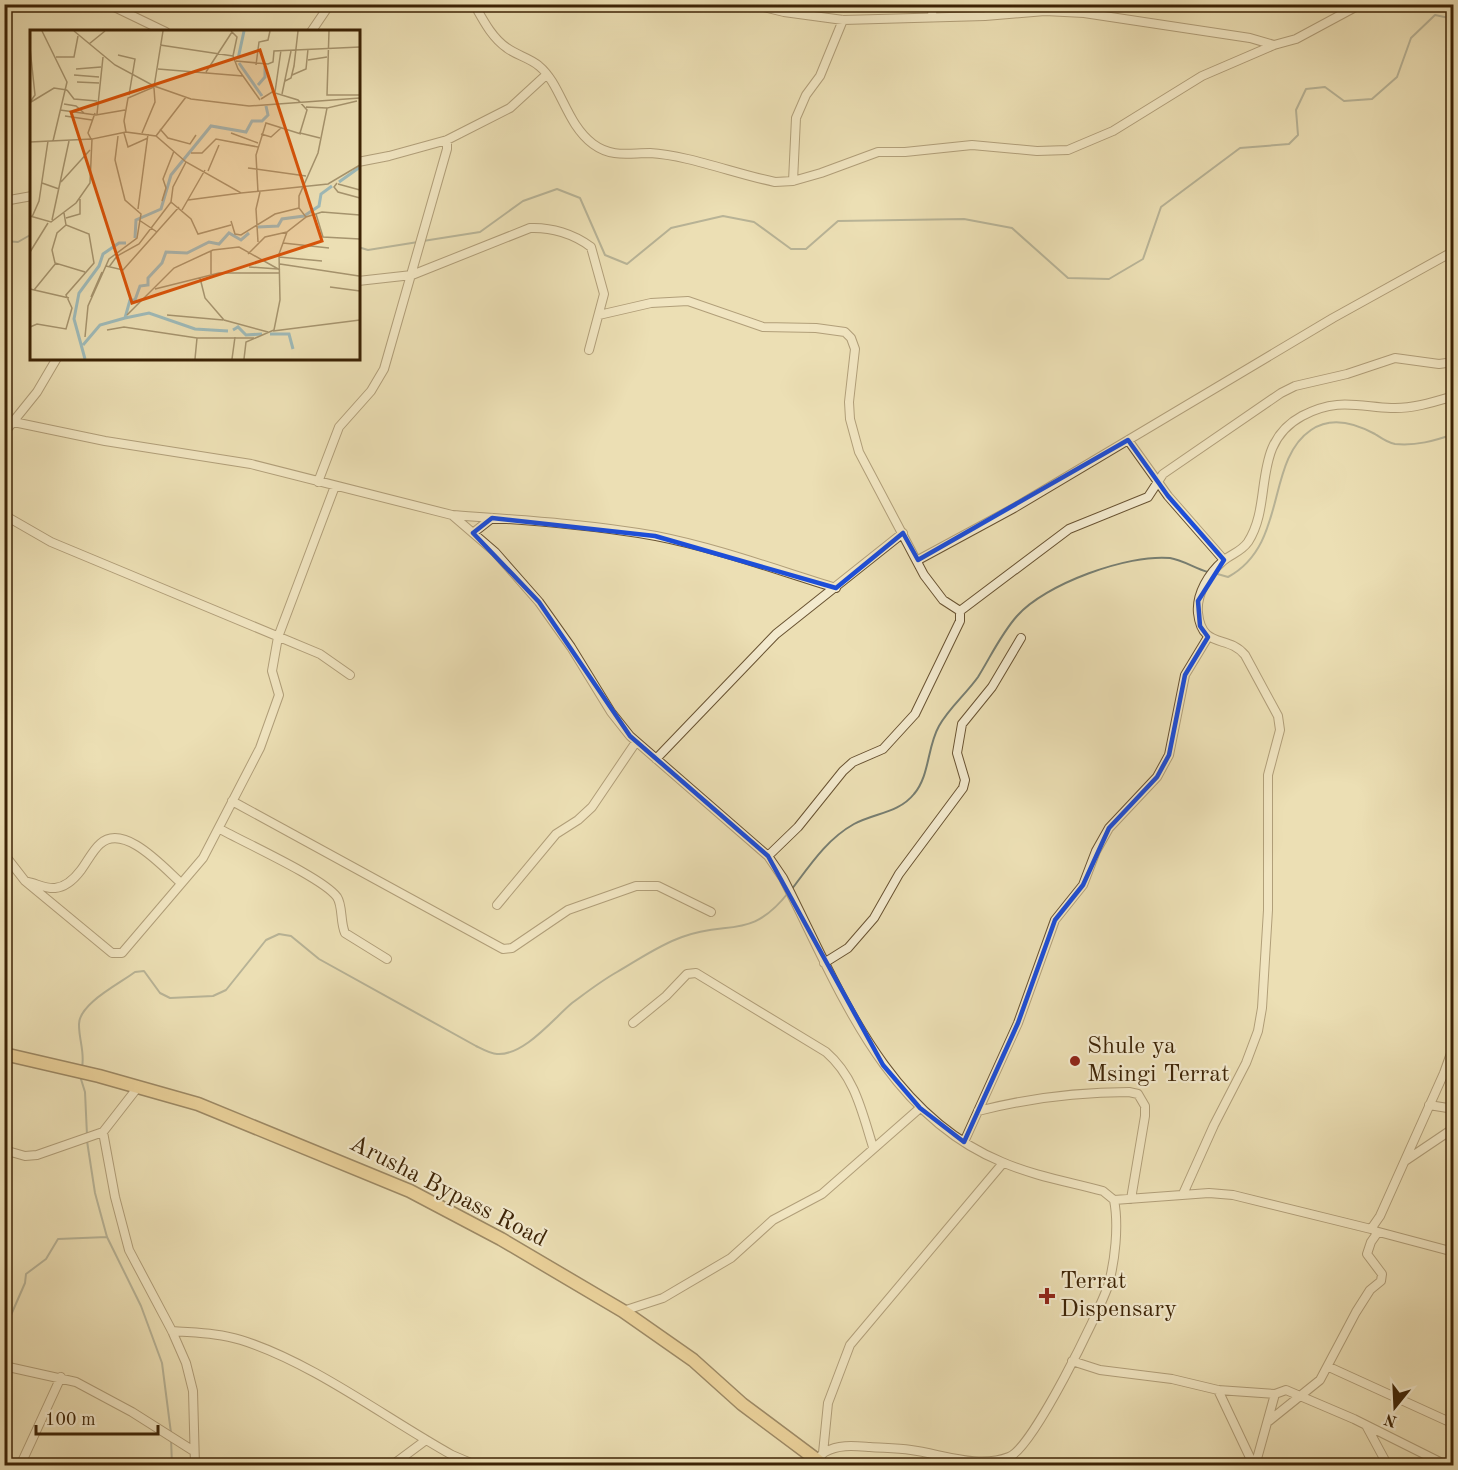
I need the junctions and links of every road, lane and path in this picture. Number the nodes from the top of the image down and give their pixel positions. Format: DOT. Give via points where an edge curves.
graph roads {
  1 [pos="108,4"];
  2 [pos="330,4"];
  3 [pos="474,4"];
  4 [pos="751,4"];
  5 [pos="933,4"];
  6 [pos="1361,4"];
  7 [pos="932,16"];
  8 [pos="843,20"];
  9 [pos="162,30"];
  10 [pos="312,30"];
  11 [pos="1274,45"];
  12 [pos="546,75"];
  13 [pos="447,140"];
  14 [pos="360,162"];
  15 [pos="793,181"];
  16 [pos="30,196"];
  17 [pos="4,201"];
  18 [pos="1454,251"];
  19 [pos="412,275"];
  20 [pos="360,281"];
  21 [pos="599,315"];
  22 [pos="589,350"];
  23 [pos="56,360"];
  24 [pos="1454,362"];
  25 [pos="1454,396"];
  26 [pos="9,421"];
  27 [pos="4,433"];
  28 [pos="1128,440"];
  29 [pos="1157,480"];
  30 [pos="318,482"];
  31 [pos="335,486"];
  32 [pos="4,515"];
  33 [pos="452,515"];
  34 [pos="492,518"];
  35 [pos="473,533"];
  36 [pos="903,533"];
  37 [pos="918,560"];
  38 [pos="1224,560"];
  39 [pos="836,588"];
  40 [pos="960,611"];
  41 [pos="278,637"];
  42 [pos="1208,637"];
  43 [pos="1021,638"];
  44 [pos="350,675"];
  45 [pos="636,742"];
  46 [pos="656,759"];
  47 [pos="232,801"];
  48 [pos="220,830"];
  49 [pos="4,854"];
  50 [pos="768,856"];
  51 [pos="25,881"];
  52 [pos="181,883"];
  53 [pos="497,905"];
  54 [pos="711,912"];
  55 [pos="387,959"];
  56 [pos="824,963"];
  57 [pos="633,1023"];
  58 [pos="1454,1045"];
  59 [pos="4,1054"];
  60 [pos="138,1086"];
  61 [pos="1429,1105"];
  62 [pos="920,1108"];
  63 [pos="1454,1109"];
  64 [pos="978,1111"];
  65 [pos="1454,1128"];
  66 [pos="103,1132"];
  67 [pos="964,1142"];
  68 [pos="873,1147"];
  69 [pos="4,1150"];
  70 [pos="1404,1162"];
  71 [pos="1003,1163"];
  72 [pos="1183,1194"];
  73 [pos="1131,1199"];
  74 [pos="1114,1200"];
  75 [pos="1360,1226"];
  76 [pos="1374,1231"];
  77 [pos="1368,1247"];
  78 [pos="1454,1252"];
  79 [pos="623,1311"];
  80 [pos="172,1331"];
  81 [pos="1072,1361"];
  82 [pos="4,1366"];
  83 [pos="1329,1367"];
  84 [pos="61,1377"];
  85 [pos="1218,1390"];
  86 [pos="1275,1394"];
  87 [pos="1300,1396"];
  88 [pos="1269,1421"];
  89 [pos="1454,1425"];
  90 [pos="1366,1426"];
  91 [pos="426,1440"];
  92 [pos="192,1450"];
  93 [pos="1010,1457"];
  94 [pos="820,1461"];
  95 [pos="20,1466"];
  96 [pos="195,1466"];
  97 [pos="391,1466"];
  98 [pos="478,1466"];
  99 [pos="1007,1466"];
  100 [pos="1254,1466"];
  101 [pos="1388,1466"];
  102 [pos="1448,1466"];
  1 -- 9 [label="street"];
  2 -- 10 [label="street"];
  3 -- 12 [label="street" via="497,40 539,66"];
  4 -- 8 [label="street"];
  5 -- 7 [label="street"];
  6 -- 11 [label="street" via="1304,36"];
  7 -- 8 [label="street"];
  7 -- 11 [label="street" via="1084,13"];
  8 -- 15 [label="street" via="820,76 796,118"];
  11 -- 15 [label="street" via="1202,76 1113,131 1068,150 972,145 878,152"];
  12 -- 13 [label="street" via="510,108"];
  12 -- 15 [label="street" via="573,122 605,151 629,156 667,155 765,180"];
  13 -- 14 [label="street"];
  13 -- 19 [label="street"];
  16 -- 17 [label="street"];
  18 -- 28 [label="street"];
  19 -- 20 [label="street"];
  19 -- 21 [label="street" via="524,230 547,229 591,247 604,294"];
  19 -- 30 [label="street" via="384,369 371,391 339,427"];
  21 -- 22 [label="street"];
  21 -- 36 [label="street" via="651,303 688,301 763,327 845,332 855,349 849,402 859,452"];
  23 -- 26 [label="street" via="37,392"];
  24 -- 29 [label="street" via="1439,364 1395,358 1295,386 1223,431"];
  25 -- 38 [label="street" via="1410,407 1331,405 1301,417 1286,428 1266,465 1259,510 1248,542"];
  26 -- 27 [label="street"];
  26 -- 30 [label="street" via="251,464"];
  28 -- 29 [label="street"];
  28 -- 37 [label="street"];
  29 -- 38 [label="street"];
  29 -- 40 [label="street" via="1148,497 1069,529"];
  30 -- 31 [label="street"];
  31 -- 33 [label="street"];
  31 -- 41 [label="street"];
  32 -- 41 [label="street" via="51,542"];
  33 -- 34 [label="street"];
  33 -- 35 [label="street"];
  34 -- 35 [label="street"];
  34 -- 39 [label="street" via="655,536"];
  35 -- 45 [label="street" via="538,602 610,712"];
  36 -- 37 [label="street"];
  36 -- 39 [label="street"];
  37 -- 40 [label="street" via="943,600"];
  38 -- 42 [label="street" via="1212,573 1198,601 1200,626"];
  39 -- 46 [label="street" via="776,634"];
  40 -- 50 [label="street" via="960,621 915,714 883,749 853,762 843,771 798,827"];
  41 -- 44 [label="street" via="320,654"];
  41 -- 47 [label="street" via="272,670 279,695 260,748"];
  42 -- 64 [label="street" via="1185,675 1169,755 1157,777 1109,828 1087,878 1055,920 1018,1023"];
  42 -- 72 [label="street" via="1238,648 1245,655 1278,716 1280,730 1268,775 1268,910 1258,1031"];
  43 -- 56 [label="street" via="992,687 962,724 957,753 963,788 900,874 874,918 848,948"];
  45 -- 46 [label="street"];
  45 -- 53 [label="street" via="592,807 556,834"];
  46 -- 50 [label="street"];
  47 -- 48 [label="street"];
  47 -- 54 [label="street" via="502,949 512,948 568,910 636,886 658,886"];
  48 -- 52 [label="street"];
  48 -- 55 [label="street" via="333,893 339,899 345,933"];
  49 -- 51 [label="street"];
  50 -- 56 [label="street" via="783,878"];
  51 -- 52 [label="street" via="61,887 78,875 101,843 117,838 146,851"];
  51 -- 52 [label="street" via="118,955"];
  56 -- 62 [label="street" via="883,1065"];
  57 -- 68 [label="street" via="687,974 696,973 842,1066 851,1081"];
  58 -- 61 [label="street"];
  59 -- 60 [label="main road, Arusha Bypass Road"];
  60 -- 66 [label="street"];
  60 -- 79 [label="main road, Arusha Bypass Road" via="198,1104 400,1187 501,1239"];
  61 -- 63 [label="street"];
  61 -- 70 [label="street"];
  62 -- 67 [label="street"];
  62 -- 68 [label="street"];
  64 -- 67 [label="street"];
  64 -- 73 [label="street" via="1066,1093 1138,1094 1145,1106 1145,1116"];
  65 -- 70 [label="street"];
  66 -- 69 [label="street" via="37,1155"];
  66 -- 80 [label="street" via="129,1250"];
  67 -- 71 [label="street"];
  68 -- 79 [label="street" via="822,1194 773,1220 721,1264 663,1298"];
  70 -- 76 [label="street"];
  71 -- 74 [label="street" via="1103,1191"];
  71 -- 94 [label="street" via="850,1345 828,1403"];
  72 -- 73 [label="street"];
  72 -- 75 [label="street" via="1233,1195"];
  73 -- 74 [label="street"];
  74 -- 81 [label="street" via="1108,1283 1092,1325"];
  75 -- 76 [label="street"];
  75 -- 77 [label="street"];
  76 -- 77 [label="street"];
  76 -- 78 [label="street"];
  77 -- 83 [label="street" via="1368,1257 1382,1279 1366,1294"];
  79 -- 94 [label="main road, Arusha Bypass Road" via="693,1360 742,1404"];
  80 -- 91 [label="street" via="219,1334 243,1341 337,1387"];
  80 -- 92 [label="street" via="193,1391"];
  81 -- 85 [label="street" via="1100,1370 1173,1379"];
  81 -- 93 [label="street" via="1028,1440"];
  82 -- 84 [label="street"];
  83 -- 87 [label="street"];
  83 -- 89 [label="street"];
  84 -- 92 [label="street" via="166,1432"];
  84 -- 95 [label="street"];
  85 -- 86 [label="street"];
  85 -- 100 [label="street"];
  86 -- 87 [label="street" via="1283,1390"];
  86 -- 88 [label="street"];
  87 -- 88 [label="street"];
  87 -- 90 [label="street"];
  88 -- 100 [label="street"];
  90 -- 101 [label="street"];
  90 -- 102 [label="street"];
  91 -- 97 [label="street"];
  91 -- 98 [label="street"];
  92 -- 96 [label="street"];
  93 -- 94 [label="street" via="953,1460 910,1450 852,1446"];
  93 -- 99 [label="street"];
}
